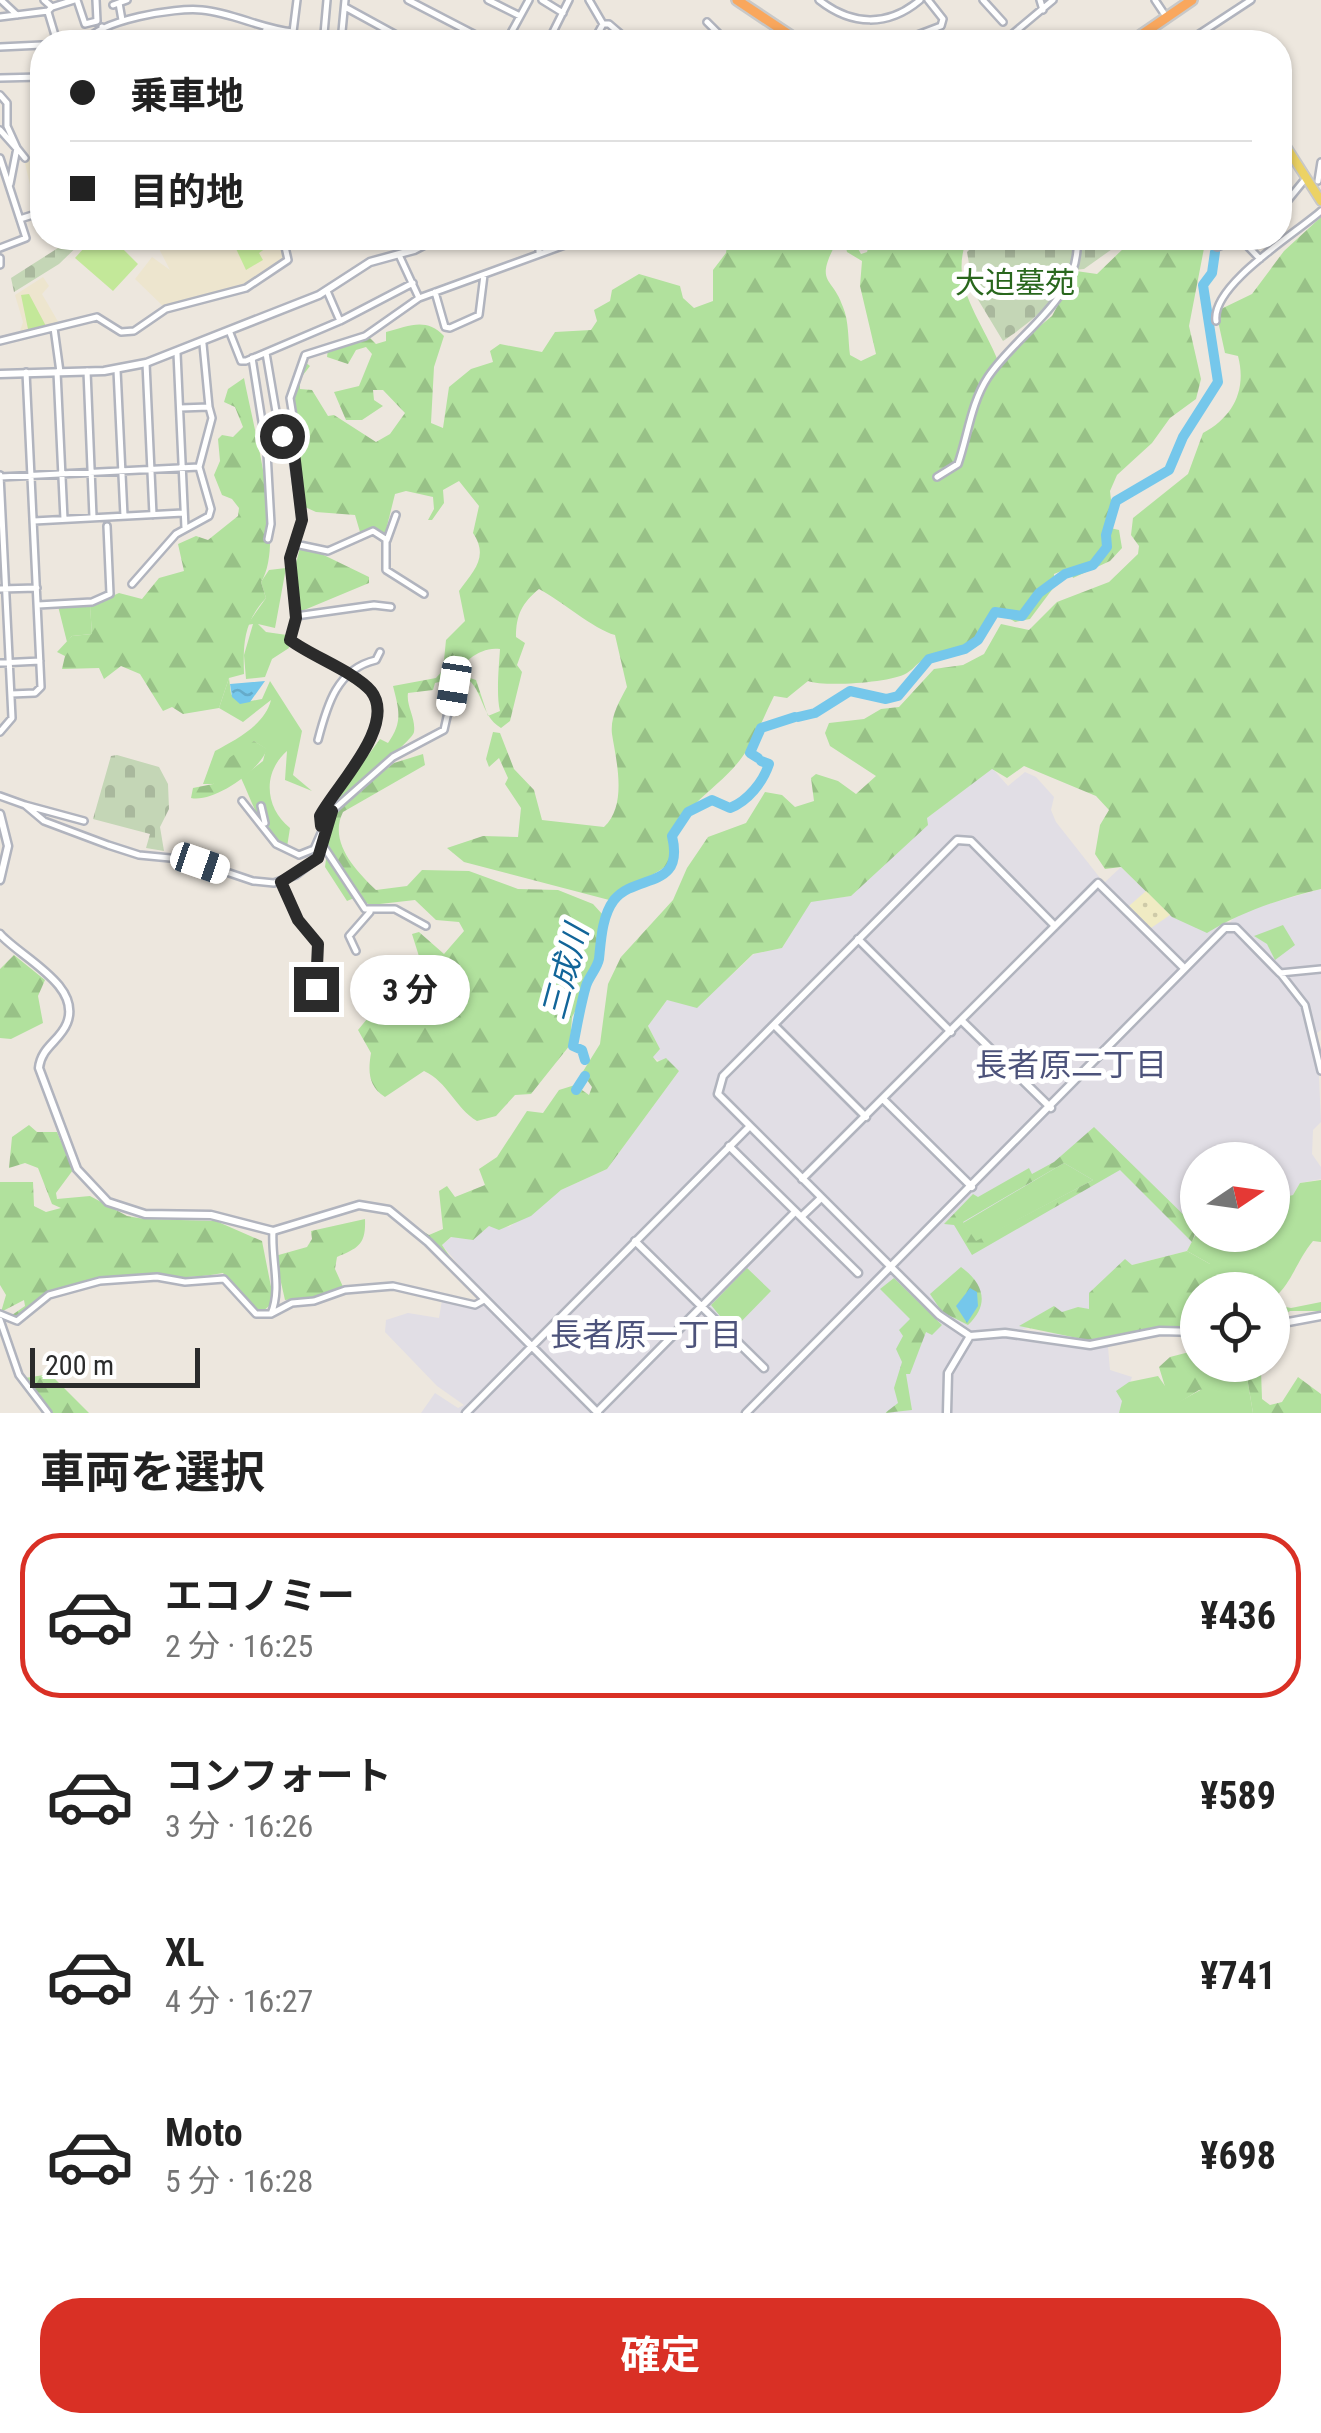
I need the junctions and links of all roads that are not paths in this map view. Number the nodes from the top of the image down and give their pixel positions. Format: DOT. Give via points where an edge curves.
graph roads {
  1 [pos="1,0"];
  2 [pos="44,0"];
  3 [pos="76,0"];
  4 [pos="96,0"];
  5 [pos="127,0"];
  6 [pos="297,0"];
  7 [pos="327,0"];
  8 [pos="408,0"];
  9 [pos="488,0"];
  10 [pos="529,0"];
  11 [pos="542,0"];
  12 [pos="569,0"];
  13 [pos="589,0"];
  14 [pos="737,0"];
  15 [pos="819,0"];
  16 [pos="924,0"];
  17 [pos="983,0"];
  18 [pos="1040,0"];
  19 [pos="1054,0"];
  20 [pos="1155,0"];
  21 [pos="1192,0"];
  22 [pos="1251,0"];
  23 [pos="345,4"];
  24 [pos="50,9"];
  25 [pos="1043,10"];
  26 [pos="563,13"];
  27 [pos="18,16"];
  28 [pos="520,16"];
  29 [pos="0,17"];
  30 [pos="1168,19"];
  31 [pos="123,21"];
  32 [pos="707,22"];
  33 [pos="1003,22"];
  34 [pos="603,24"];
  35 [pos="102,28"];
  36 [pos="266,29"];
  37 [pos="54,30"];
  38 [pos="100,30"];
  39 [pos="275,30"];
  40 [pos="293,30"];
  41 [pos="324,30"];
  42 [pos="342,30"];
  43 [pos="389,30"];
  44 [pos="466,30"];
  45 [pos="512,30"];
  46 [pos="554,30"];
  47 [pos="600,30"];
  48 [pos="617,30"];
  49 [pos="715,30"];
  50 [pos="782,30"];
  51 [pos="930,30"];
  52 [pos="1018,30"];
  53 [pos="1151,30"];
  54 [pos="1206,30"];
  55 [pos="30,46"];
  56 [pos="0,47"];
  57 [pos="30,77"];
  58 [pos="0,78"];
  59 [pos="0,95"];
  60 [pos="0,130"];
  61 [pos="17,148"];
  62 [pos="1292,153"];
  63 [pos="0,158"];
  64 [pos="25,158"];
  65 [pos="1321,162"];
  66 [pos="1314,182"];
  67 [pos="9,187"];
  68 [pos="1292,200"];
  69 [pos="1321,201"];
  70 [pos="1321,212"];
  71 [pos="30,216"];
  72 [pos="20,219"];
  73 [pos="1292,234"];
  74 [pos="0,248"];
  75 [pos="286,250"];
  76 [pos="410,250"];
  77 [pos="548,250"];
  78 [pos="1076,250"];
  79 [pos="1251,250"];
  80 [pos="1272,250"];
  81 [pos="539,253"];
  82 [pos="399,255"];
  83 [pos="1260,259"];
  84 [pos="484,275"];
  85 [pos="413,283"];
  86 [pos="327,292"];
  87 [pos="434,292"];
  88 [pos="419,298"];
  89 [pos="340,321"];
  90 [pos="1216,321"];
  91 [pos="54,328"];
  92 [pos="230,333"];
  93 [pos="0,342"];
  94 [pos="204,344"];
  95 [pos="266,353"];
  96 [pos="177,354"];
  97 [pos="252,358"];
  98 [pos="146,363"];
  99 [pos="116,370"];
  100 [pos="87,371"];
  101 [pos="26,372"];
  102 [pos="58,372"];
  103 [pos="0,374"];
  104 [pos="209,407"];
  105 [pos="179,408"];
  106 [pos="292,436"];
  107 [pos="200,466"];
  108 [pos="181,468"];
  109 [pos="152,470"];
  110 [pos="122,471"];
  111 [pos="92,472"];
  112 [pos="62,474"];
  113 [pos="0,476"];
  114 [pos="31,476"];
  115 [pos="937,477"];
  116 [pos="183,513"];
  117 [pos="153,515"];
  118 [pos="396,515"];
  119 [pos="124,516"];
  120 [pos="93,517"];
  121 [pos="64,519"];
  122 [pos="34,521"];
  123 [pos="107,526"];
  124 [pos="185,528"];
  125 [pos="268,540"];
  126 [pos="386,540"];
  127 [pos="295,544"];
  128 [pos="132,584"];
  129 [pos="37,588"];
  130 [pos="3,589"];
  131 [pos="424,594"];
  132 [pos="38,605"];
  133 [pos="390,607"];
  134 [pos="296,616"];
  135 [pos="380,652"];
  136 [pos="40,660"];
  137 [pos="10,662"];
  138 [pos="0,663"];
  139 [pos="346,675"];
  140 [pos="454,686"];
  141 [pos="11,694"];
  142 [pos="0,732"];
  143 [pos="318,740"];
  144 [pos="0,796"];
  145 [pos="242,801"];
  146 [pos="25,804"];
  147 [pos="261,806"];
  148 [pos="332,811"];
  149 [pos="0,814"];
  150 [pos="84,821"];
  151 [pos="264,825"];
  152 [pos="321,826"];
  153 [pos="323,845"];
  154 [pos="0,880"];
  155 [pos="281,882"];
  156 [pos="370,912"];
  157 [pos="426,926"];
  158 [pos="1055,926"];
  159 [pos="0,934"];
  160 [pos="858,939"];
  161 [pos="356,951"];
  162 [pos="1184,968"];
  163 [pos="1321,970"];
  164 [pos="1280,972"];
  165 [pos="326,1003"];
  166 [pos="962,1020"];
  167 [pos="774,1025"];
  168 [pos="950,1032"];
  169 [pos="1321,1071"];
  170 [pos="884,1100"];
  171 [pos="1051,1108"];
  172 [pos="866,1117"];
  173 [pos="749,1126"];
  174 [pos="729,1146"];
  175 [pos="802,1179"];
  176 [pos="972,1187"];
  177 [pos="821,1198"];
  178 [pos="798,1214"];
  179 [pos="273,1232"];
  180 [pos="635,1240"];
  181 [pos="890,1266"];
  182 [pos="858,1273"];
  183 [pos="484,1300"];
  184 [pos="702,1307"];
  185 [pos="271,1314"];
  186 [pos="1321,1316"];
  187 [pos="0,1317"];
  188 [pos="1290,1322"];
  189 [pos="1180,1332"];
  190 [pos="970,1336"];
  191 [pos="531,1349"];
  192 [pos="764,1368"];
  193 [pos="48,1413"];
  194 [pos="466,1413"];
  195 [pos="597,1413"];
  196 [pos="746,1413"];
  197 [pos="947,1413"];
  1 -- 27 [label="street"];
  2 -- 24 [label="street"];
  3 -- 4 [label="street" via="85,24 98,21"];
  3 -- 24 [label="street"];
  5 -- 31 [label="street" via="116,4"];
  6 -- 40 [label="street"];
  7 -- 41 [label="street"];
  8 -- 44 [label="street"];
  9 -- 28 [label="street"];
  10 -- 28 [label="street"];
  11 -- 26 [label="street"];
  12 -- 26 [label="street"];
  13 -- 34 [label="street"];
  14 -- 50 [label="highway"];
  15 -- 16 [label="street" via="852,18 877,21"];
  16 -- 51 [label="street" via="942,19"];
  17 -- 33 [label="street"];
  18 -- 25 [label="street"];
  19 -- 25 [label="street"];
  20 -- 30 [label="street"];
  21 -- 30 [label="highway"];
  22 -- 54 [label="street"];
  23 -- 42 [label="street"];
  23 -- 43 [label="street"];
  24 -- 27 [label="street"];
  24 -- 37 [label="street"];
  25 -- 52 [label="street"];
  26 -- 46 [label="street"];
  27 -- 29 [label="street"];
  28 -- 45 [label="street"];
  30 -- 53 [label="highway"];
  31 -- 35 [label="street"];
  31 -- 36 [label="street" via="201,10"];
  32 -- 49 [label="street"];
  34 -- 47 [label="street"];
  34 -- 48 [label="street"];
  35 -- 38 [label="street"];
  36 -- 39 [label="street"];
  55 -- 56 [label="street"];
  57 -- 58 [label="street"];
  59 -- 61 [label="street"];
  60 -- 61 [label="street"];
  61 -- 64 [label="street"];
  61 -- 67 [label="street"];
  62 -- 66 [label="main road"];
  63 -- 67 [label="street"];
  65 -- 66 [label="street"];
  66 -- 68 [label="street"];
  66 -- 69 [label="main road"];
  67 -- 72 [label="street"];
  70 -- 73 [label="street"];
  71 -- 72 [label="street"];
  72 -- 74 [label="street" via="26,238"];
  75 -- 91 [label="street" via="288,260 246,288 166,309 130,332 96,317"];
  76 -- 82 [label="street"];
  77 -- 81 [label="street"];
  78 -- 115 [label="street" via="1058,298 988,377 958,464"];
  79 -- 83 [label="street"];
  80 -- 83 [label="street"];
  81 -- 84 [label="street"];
  82 -- 85 [label="street"];
  82 -- 86 [label="street" via="370,262"];
  83 -- 90 [label="street" via="1222,298"];
  84 -- 87 [label="street"];
  84 -- 87 [label="street" via="479,316 450,328"];
  85 -- 88 [label="street"];
  85 -- 89 [label="street"];
  86 -- 89 [label="street"];
  86 -- 92 [label="street"];
  87 -- 88 [label="street"];
  88 -- 106 [label="street" via="365,336 305,355 290,398"];
  89 -- 95 [label="street"];
  91 -- 93 [label="street"];
  91 -- 102 [label="street"];
  92 -- 94 [label="street"];
  92 -- 97 [label="street" via="241,361"];
  94 -- 96 [label="street"];
  94 -- 104 [label="street"];
  95 -- 97 [label="street"];
  95 -- 106 [label="street" via="280,434"];
  96 -- 98 [label="street"];
  96 -- 105 [label="street"];
  97 -- 125 [label="street" via="267,453"];
  98 -- 99 [label="street"];
  98 -- 109 [label="street"];
  99 -- 100 [label="street"];
  99 -- 110 [label="street"];
  100 -- 102 [label="street"];
  100 -- 111 [label="street"];
  101 -- 102 [label="street"];
  101 -- 103 [label="street"];
  101 -- 114 [label="street"];
  102 -- 112 [label="street"];
  104 -- 105 [label="street"];
  104 -- 107 [label="street"];
  105 -- 108 [label="street"];
  106 -- 127 [label="street" via="301,506"];
  107 -- 108 [label="street"];
  107 -- 124 [label="street" via="212,509"];
  108 -- 109 [label="street"];
  108 -- 116 [label="street"];
  109 -- 110 [label="street"];
  109 -- 117 [label="street"];
  110 -- 111 [label="street"];
  110 -- 119 [label="street"];
  111 -- 112 [label="street"];
  111 -- 120 [label="street"];
  112 -- 114 [label="street"];
  112 -- 121 [label="street"];
  113 -- 114 [label="street"];
  113 -- 130 [label="street"];
  114 -- 122 [label="street"];
  116 -- 117 [label="street"];
  116 -- 124 [label="street"];
  117 -- 119 [label="street"];
  118 -- 126 [label="street"];
  119 -- 120 [label="street"];
  120 -- 121 [label="street"];
  121 -- 122 [label="street"];
  122 -- 129 [label="street"];
  123 -- 132 [label="street" via="110,594 92,602"];
  124 -- 128 [label="street"];
  126 -- 127 [label="street" via="373,531 328,551"];
  126 -- 131 [label="street" via="386,570"];
  127 -- 134 [label="street" via="290,558"];
  129 -- 130 [label="street"];
  129 -- 132 [label="street"];
  130 -- 137 [label="street"];
  132 -- 136 [label="street"];
  133 -- 134 [label="street"];
  134 -- 139 [label="street" via="290,640"];
  135 -- 139 [label="street"];
  136 -- 137 [label="street"];
  136 -- 141 [label="street" via="41,687"];
  137 -- 138 [label="street"];
  137 -- 141 [label="street"];
  139 -- 143 [label="street" via="325,711"];
  139 -- 152 [label="street" via="373,695 375,734 322,812"];
  140 -- 148 [label="street" via="444,730 393,757"];
  141 -- 142 [label="street" via="12,718"];
  144 -- 146 [label="street"];
  145 -- 151 [label="street"];
  146 -- 150 [label="street"];
  146 -- 155 [label="street" via="44,821 108,846"];
  147 -- 151 [label="street"];
  148 -- 152 [label="street"];
  148 -- 153 [label="street"];
  149 -- 154 [label="street" via="8,846"];
  151 -- 152 [label="street" via="281,849 299,855 314,848"];
  153 -- 155 [label="street" via="312,864"];
  153 -- 156 [label="street"];
  155 -- 165 [label="street" via="318,944 316,993"];
  156 -- 157 [label="street" via="396,909"];
  156 -- 161 [label="street" via="349,936"];
  158 -- 160 [label="street" via="971,841 957,840"];
  158 -- 162 [label="street" via="1098,883"];
  158 -- 166 [label="street"];
  159 -- 179 [label="street" via="67,999 66,1025 41,1055 39,1068 87,1184 118,1208 211,1215"];
  160 -- 167 [label="street"];
  160 -- 168 [label="street"];
  162 -- 164 [label="street" via="1230,927"];
  162 -- 171 [label="street"];
  163 -- 164 [label="street"];
  164 -- 169 [label="street" via="1305,1005"];
  166 -- 168 [label="street"];
  166 -- 171 [label="street"];
  167 -- 172 [label="street"];
  167 -- 173 [label="street" via="718,1083 718,1094"];
  168 -- 170 [label="street"];
  170 -- 172 [label="street"];
  170 -- 176 [label="street"];
  171 -- 176 [label="street"];
  172 -- 175 [label="street"];
  173 -- 174 [label="street"];
  173 -- 175 [label="street"];
  174 -- 178 [label="street"];
  174 -- 180 [label="street"];
  175 -- 177 [label="street"];
  176 -- 181 [label="street"];
  177 -- 178 [label="street"];
  177 -- 181 [label="street"];
  178 -- 182 [label="street"];
  178 -- 184 [label="street"];
  179 -- 183 [label="street" via="359,1205 390,1210"];
  179 -- 185 [label="street" via="279,1294"];
  180 -- 184 [label="street"];
  180 -- 191 [label="street"];
  181 -- 190 [label="street" via="938,1315"];
  181 -- 196 [label="street"];
  183 -- 185 [label="street" via="475,1306 393,1286 292,1302"];
  183 -- 191 [label="street"];
  184 -- 192 [label="street"];
  184 -- 195 [label="street"];
  185 -- 187 [label="street" via="251,1311 219,1277 185,1282 158,1276 100,1281 50,1295 17,1321"];
  186 -- 188 [label="street"];
  187 -- 193 [label="street" via="20,1375"];
  189 -- 190 [label="street" via="1090,1344 1005,1333"];
  190 -- 197 [label="street" via="948,1373"];
  191 -- 194 [label="street"];
  191 -- 195 [label="street"];
}
